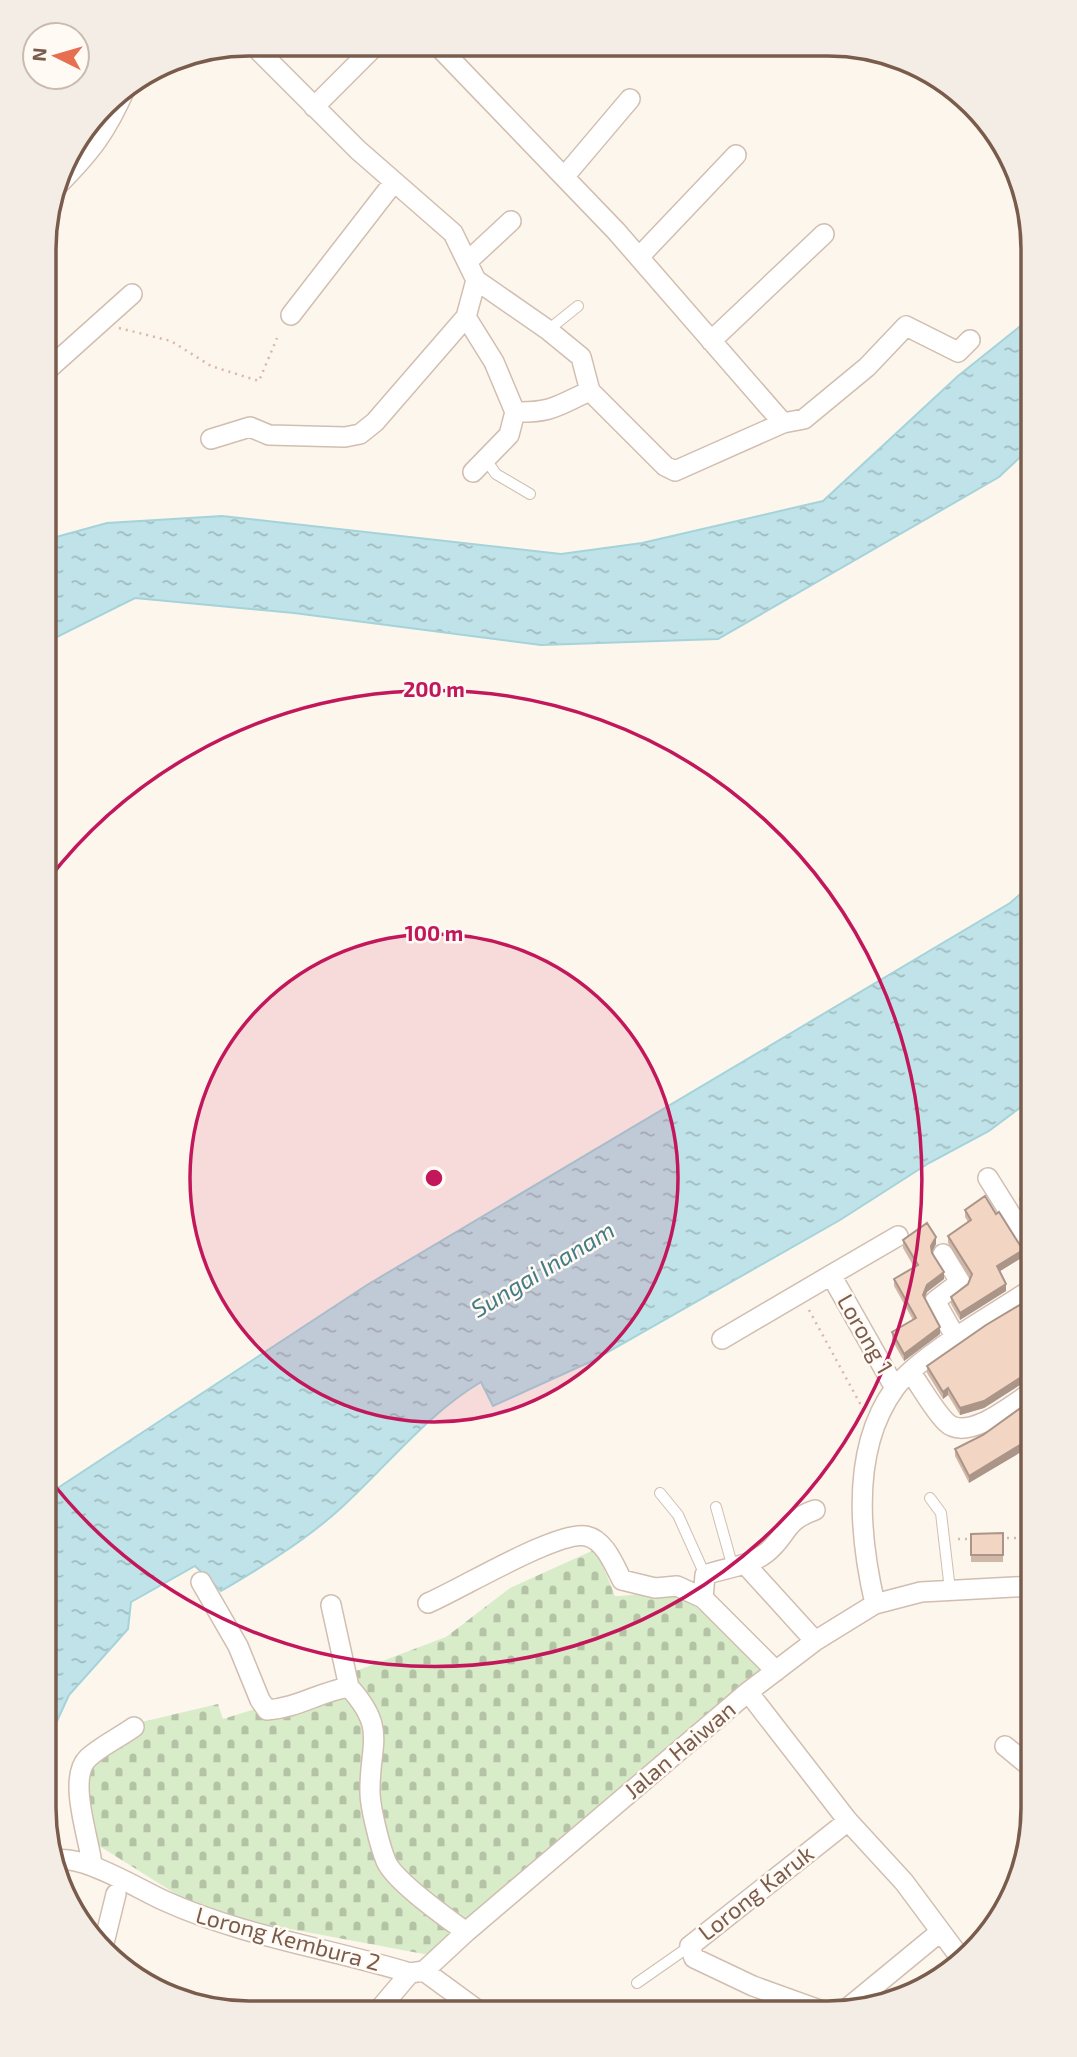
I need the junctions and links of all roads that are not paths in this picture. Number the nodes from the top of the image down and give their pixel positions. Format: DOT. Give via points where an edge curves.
graph roads {
  1 [pos="264,56"];
  2 [pos="365,56"];
  3 [pos="448,56"];
  4 [pos="630,99"];
  5 [pos="314,107"];
  6 [pos="117,109"];
  7 [pos="736,155"];
  8 [pos="74,168"];
  9 [pos="564,177"];
  10 [pos="394,182"];
  11 [pos="511,221"];
  12 [pos="824,234"];
  13 [pos="639,257"];
  14 [pos="468,261"];
  15 [pos="476,280"];
  16 [pos="132,294"];
  17 [pos="578,306"];
  18 [pos="291,315"];
  19 [pos="467,317"];
  20 [pos="548,330"];
  21 [pos="970,340"];
  22 [pos="711,341"];
  23 [pos="56,362"];
  24 [pos="590,391"];
  25 [pos="515,412"];
  26 [pos="783,423"];
  27 [pos="211,439"];
  28 [pos="480,466"];
  29 [pos="530,494"];
  30 [pos="988,1178"];
  31 [pos="1021,1231"];
  32 [pos="898,1236"];
  33 [pos="943,1254"];
  34 [pos="831,1275"];
  35 [pos="1021,1296"];
  36 [pos="956,1338"];
  37 [pos="722,1339"];
  38 [pos="911,1373"];
  39 [pos="895,1388"];
  40 [pos="1021,1398"];
  41 [pos="660,1493"];
  42 [pos="930,1498"];
  43 [pos="716,1507"];
  44 [pos="815,1510"];
  45 [pos="739,1567"];
  46 [pos="705,1575"];
  47 [pos="201,1582"];
  48 [pos="1021,1587"];
  49 [pos="950,1590"];
  50 [pos="703,1598"];
  51 [pos="428,1603"];
  52 [pos="875,1604"];
  53 [pos="331,1605"];
  54 [pos="815,1640"];
  55 [pos="776,1671"];
  56 [pos="349,1687"];
  57 [pos="748,1692"];
  58 [pos="134,1727"];
  59 [pos="1006,1746"];
  60 [pos="1021,1759"];
  61 [pos="848,1821"];
  62 [pos="63,1860"];
  63 [pos="92,1864"];
  64 [pos="116,1894"];
  65 [pos="466,1931"];
  66 [pos="940,1932"];
  67 [pos="106,1937"];
  68 [pos="690,1946"];
  69 [pos="956,1952"];
  70 [pos="417,1972"];
  71 [pos="637,1983"];
  72 [pos="860,1998"];
  73 [pos="388,2001"];
  74 [pos="463,2001"];
  75 [pos="795,2001"];
  1 -- 5 [label="street"];
  2 -- 5 [label="street"];
  3 -- 9 [label="street"];
  4 -- 9 [label="street"];
  5 -- 10 [label="street"];
  6 -- 8 [label="street" via="110,125"];
  7 -- 13 [label="street"];
  9 -- 13 [label="street"];
  10 -- 14 [label="street" via="453,233"];
  10 -- 18 [label="street"];
  11 -- 14 [label="street"];
  12 -- 22 [label="street"];
  13 -- 22 [label="street"];
  14 -- 15 [label="street"];
  15 -- 19 [label="street"];
  15 -- 20 [label="street"];
  16 -- 23 [label="street"];
  17 -- 20 [label="lane"];
  19 -- 25 [label="street" via="494,362"];
  19 -- 27 [label="street" via="376,422 359,434 269,435 250,428"];
  20 -- 24 [label="street" via="581,357"];
  21 -- 26 [label="street" via="958,352 906,326 867,367 804,419"];
  22 -- 26 [label="street"];
  24 -- 25 [label="street" via="542,413"];
  24 -- 26 [label="street" via="674,471"];
  25 -- 28 [label="street" via="509,435"];
  28 -- 29 [label="lane"];
  30 -- 31 [label="street"];
  32 -- 34 [label="street, Lorong 1"];
  33 -- 36 [label="street" via="960,1282 935,1301"];
  34 -- 37 [label="street"];
  34 -- 39 [label="street, Lorong 1"];
  35 -- 36 [label="street"];
  36 -- 38 [label="street"];
  38 -- 39 [label="street"];
  38 -- 40 [label="street" via="956,1429 970,1430"];
  39 -- 52 [label="street" via="864,1462 867,1569"];
  41 -- 46 [label="lane" via="678,1515"];
  42 -- 49 [label="lane" via="941,1513"];
  43 -- 45 [label="lane"];
  44 -- 45 [label="street" via="796,1517 768,1551"];
  45 -- 46 [label="street"];
  45 -- 54 [label="street"];
  46 -- 50 [label="street"];
  47 -- 56 [label="street" via="238,1646 267,1710 292,1708 329,1690"];
  48 -- 49 [label="street, Jalan Haiwan"];
  49 -- 52 [label="street, Jalan Haiwan"];
  50 -- 51 [label="street" via="677,1586 622,1580 600,1542 585,1535 568,1537 506,1563"];
  50 -- 55 [label="street"];
  52 -- 54 [label="street, Jalan Haiwan"];
  53 -- 56 [label="street"];
  54 -- 55 [label="street, Jalan Haiwan"];
  55 -- 57 [label="street, Jalan Haiwan"];
  56 -- 65 [label="street" via="365,1705 375,1734 369,1794 386,1863"];
  57 -- 61 [label="street"];
  57 -- 65 [label="street, Jalan Haiwan"];
  58 -- 63 [label="street" via="87,1759 82,1768 79,1796"];
  59 -- 60 [label="street"];
  61 -- 66 [label="street" via="904,1882"];
  61 -- 68 [label="street, Lorong Karuk"];
  62 -- 63 [label="street, Lorong Kembura 2"];
  63 -- 70 [label="street, Lorong Kembura 2" via="209,1921"];
  64 -- 67 [label="street"];
  65 -- 70 [label="street, Jalan Haiwan"];
  66 -- 69 [label="street"];
  66 -- 72 [label="street"];
  68 -- 71 [label="lane"];
  68 -- 75 [label="street, Lorong Karuk" via="694,1958"];
  70 -- 73 [label="street, Jalan Haiwan"];
  70 -- 74 [label="street, Lorong Kembura 2"];
}
